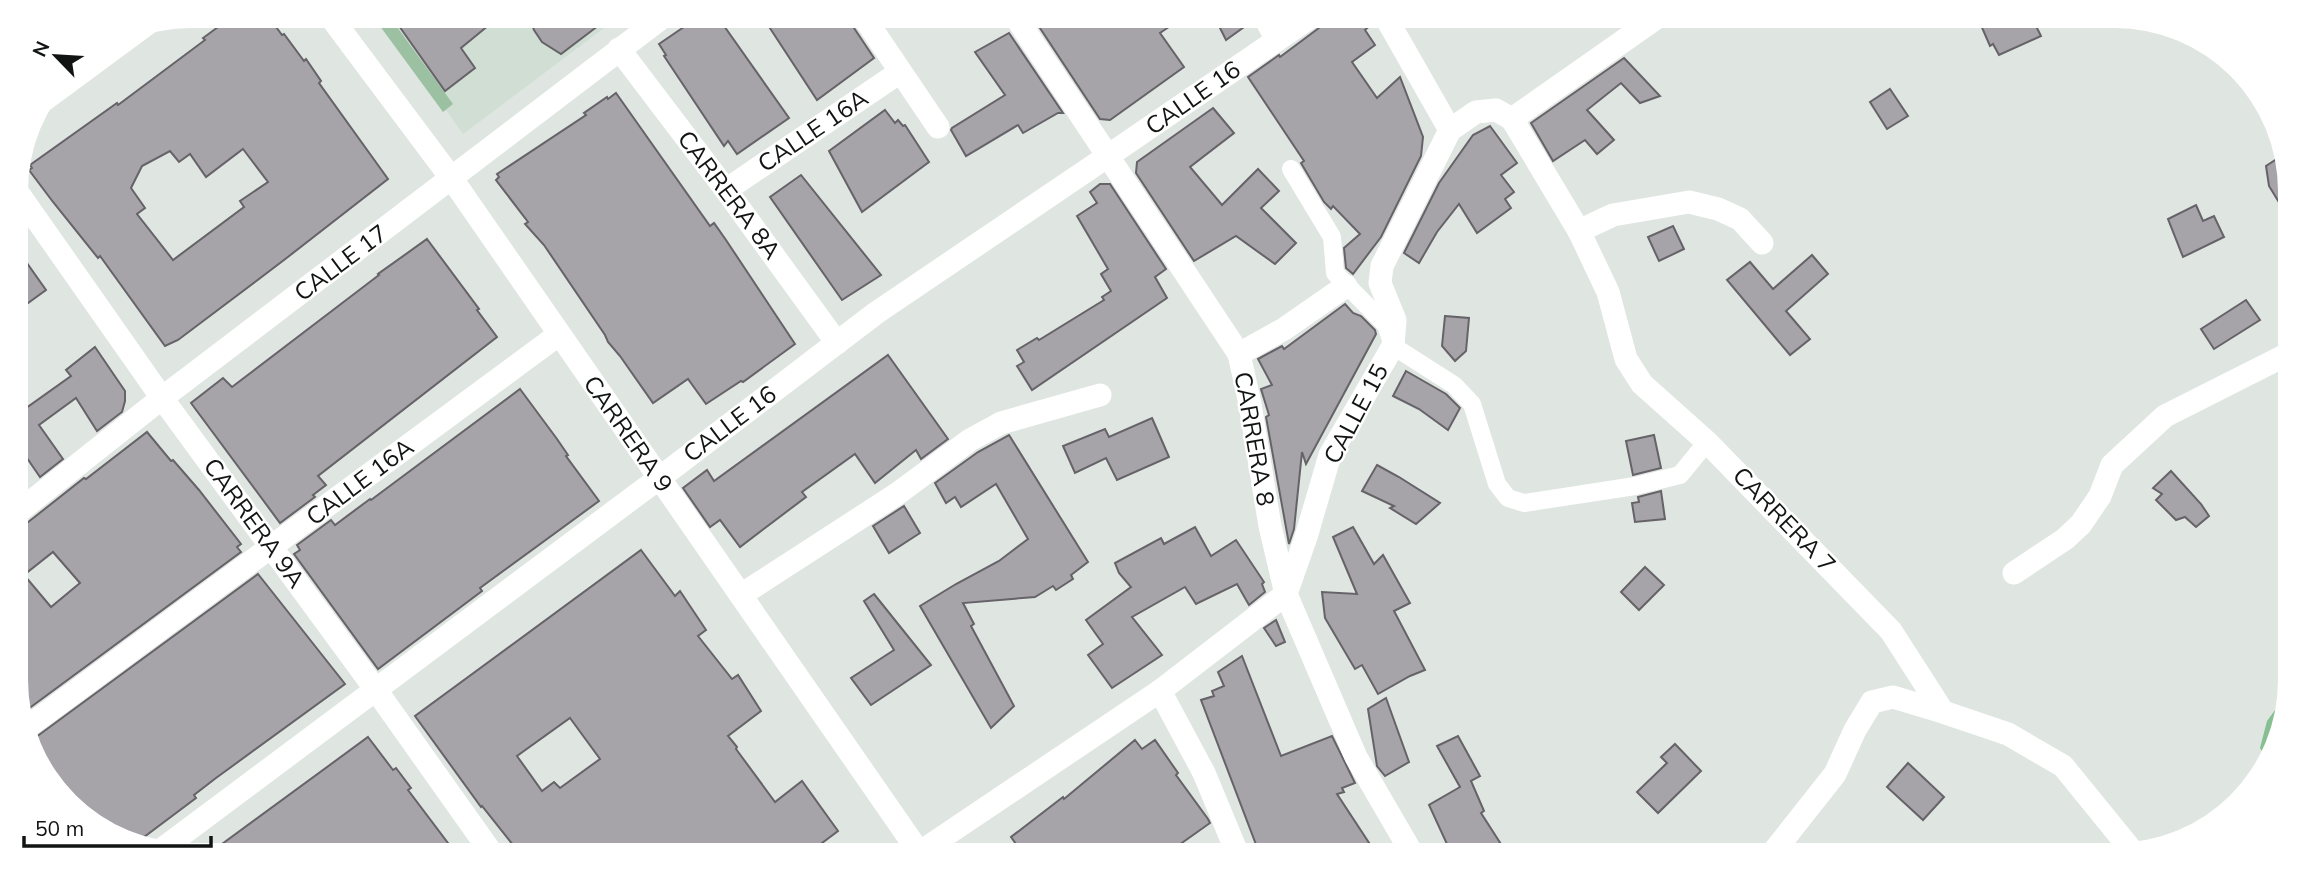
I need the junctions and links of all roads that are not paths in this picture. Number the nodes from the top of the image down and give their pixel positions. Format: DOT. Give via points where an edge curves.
graph roads {
  1 [pos="339,28"];
  2 [pos="648,28"];
  3 [pos="871,28"];
  4 [pos="1024,28"];
  5 [pos="1270,28"];
  6 [pos="1294,28"];
  7 [pos="1392,28"];
  8 [pos="1642,28"];
  9 [pos="1277,40"];
  10 [pos="118,46"];
  11 [pos="619,49"];
  12 [pos="900,72"];
  13 [pos="75,77"];
  14 [pos="1512,120"];
  15 [pos="938,127"];
  16 [pos="1450,130"];
  17 [pos="1108,156"];
  18 [pos="1291,169"];
  19 [pos="452,179"];
  20 [pos="726,190"];
  21 [pos="28,207"];
  22 [pos="1579,231"];
  23 [pos="1762,243"];
  24 [pos="1346,286"];
  25 [pos="558,335"];
  26 [pos="836,343"];
  27 [pos="1393,346"];
  28 [pos="1239,354"];
  29 [pos="2278,359"];
  30 [pos="1100,395"];
  31 [pos="162,398"];
  32 [pos="1707,442"];
  33 [pos="660,477"];
  34 [pos="28,504"];
  35 [pos="272,548"];
  36 [pos="2014,573"];
  37 [pos="1286,594"];
  38 [pos="741,595"];
  39 [pos="376,690"];
  40 [pos="1160,691"];
  41 [pos="1943,712"];
  42 [pos="34,722"];
  43 [pos="172,842"];
  44 [pos="484,843"];
  45 [pos="911,843"];
  46 [pos="935,843"];
  47 [pos="1232,843"];
  48 [pos="1406,843"];
  49 [pos="1780,843"];
  50 [pos="2126,843"];
  1 -- 19 [label="street, CARRERA 9"];
  2 -- 11 [label="street, CALLE 17"];
  3 -- 12 [label="street"];
  4 -- 17 [label="street, CARRERA 8"];
  5 -- 9 [label="street"];
  6 -- 9 [label="street, CALLE 16"];
  7 -- 16 [label="street"];
  8 -- 14 [label="street"];
  9 -- 17 [label="street, CALLE 16"];
  10 -- 13 [label="street"];
  11 -- 19 [label="street, CALLE 17"];
  11 -- 20 [label="street, CARRERA 8A"];
  12 -- 15 [label="street"];
  12 -- 20 [label="street, CALLE 16A"];
  14 -- 16 [label="street" via="1496,110 1476,112"];
  14 -- 22 [label="street, CARRERA 7"];
  16 -- 27 [label="street, CALLE 15" via="1382,266 1380,283 1395,320"];
  17 -- 26 [label="street, CALLE 16"];
  17 -- 28 [label="street, CARRERA 8"];
  18 -- 24 [label="street" via="1332,237 1335,272"];
  19 -- 25 [label="street, CARRERA 9"];
  19 -- 31 [label="street, CALLE 17"];
  20 -- 26 [label="street, CARRERA 8A"];
  21 -- 31 [label="street, CARRERA 9A"];
  22 -- 23 [label="street" via="1613,215 1689,202 1740,219"];
  22 -- 32 [label="street, CARRERA 7" via="1608,292 1626,359 1642,384"];
  24 -- 27 [label="street" via="1386,326"];
  24 -- 28 [label="street"];
  25 -- 33 [label="street, CARRERA 9"];
  25 -- 35 [label="street, CALLE 16A"];
  26 -- 33 [label="street, CALLE 16"];
  27 -- 32 [label="street" via="1454,385 1472,404 1497,484 1508,498 1524,503 1680,475"];
  27 -- 37 [label="street, CALLE 15" via="1330,455"];
  28 -- 37 [label="street, CARRERA 8"];
  29 -- 36 [label="street" via="2165,416 2112,465 2100,496 2081,524"];
  30 -- 38 [label="street" via="1001,423"];
  31 -- 34 [label="street, CALLE 17"];
  31 -- 35 [label="street, CARRERA 9A"];
  32 -- 41 [label="street, CARRERA 7" via="1891,631"];
  33 -- 38 [label="street, CARRERA 9"];
  33 -- 39 [label="street, CALLE 16"];
  35 -- 39 [label="street, CARRERA 9A"];
  35 -- 42 [label="street, CALLE 16A"];
  37 -- 40 [label="street"];
  37 -- 48 [label="street, CARRERA 8" via="1356,757"];
  38 -- 45 [label="street, CARRERA 9"];
  39 -- 43 [label="street, CALLE 16"];
  39 -- 44 [label="street, CARRERA 9A"];
  40 -- 46 [label="street"];
  40 -- 47 [label="street" via="1204,773"];
  41 -- 49 [label="street" via="1893,697 1872,702 1835,774"];
  41 -- 50 [label="street" via="2008,734 2063,766"];
}
